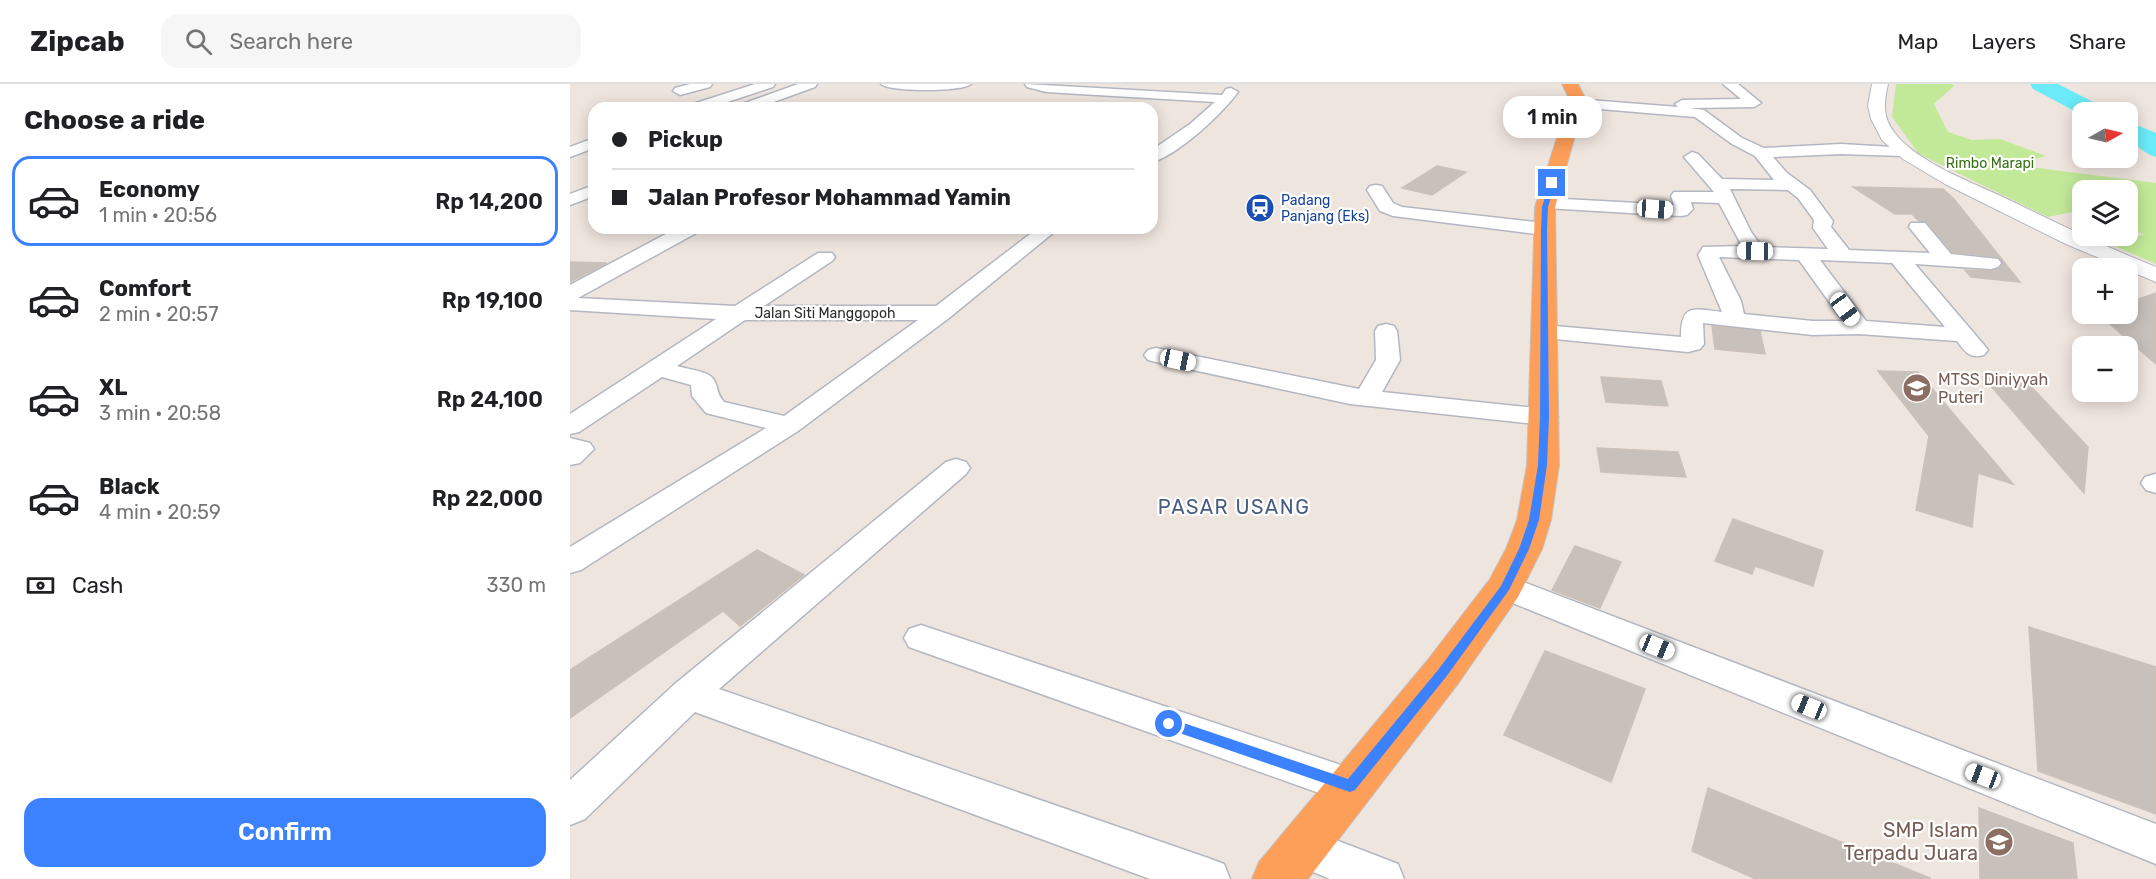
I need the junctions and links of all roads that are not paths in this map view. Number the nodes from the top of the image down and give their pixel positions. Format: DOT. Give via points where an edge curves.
graph roads {
  1 [pos="705,84"];
  2 [pos="768,84"];
  3 [pos="810,84"];
  4 [pos="888,84"];
  5 [pos="964,84"];
  6 [pos="1032,84"];
  7 [pos="1234,84"];
  8 [pos="1730,84"];
  9 [pos="1880,84"];
  10 [pos="925,85"];
  11 [pos="680,91"];
  12 [pos="1094,91"];
  13 [pos="1573,94"];
  14 [pos="1226,99"];
  15 [pos="716,102"];
  16 [pos="761,102"];
  17 [pos="1078,102"];
  18 [pos="1677,110"];
  19 [pos="588,145"];
  20 [pos="1903,151"];
  21 [pos="570,152"];
  22 [pos="1158,153"];
  23 [pos="1761,153"];
  24 [pos="1692,157"];
  25 [pos="1791,185"];
  26 [pos="1376,190"];
  27 [pos="1722,191"];
  28 [pos="588,192"];
  29 [pos="570,200"];
  30 [pos="1545,216"];
  31 [pos="1918,227"];
  32 [pos="680,234"];
  33 [pos="1042,234"];
  34 [pos="1808,248"];
  35 [pos="1755,251"];
  36 [pos="1843,255"];
  37 [pos="1898,256"];
  38 [pos="825,257"];
  39 [pos="1944,258"];
  40 [pos="1991,263"];
  41 [pos="2156,275"];
  42 [pos="570,294"];
  43 [pos="570,304"];
  44 [pos="738,313"];
  45 [pos="941,313"];
  46 [pos="1735,320"];
  47 [pos="1859,327"];
  48 [pos="1386,331"];
  49 [pos="1543,332"];
  50 [pos="1156,355"];
  51 [pos="665,364"];
  52 [pos="1366,398"];
  53 [pos="1545,417"];
  54 [pos="789,425"];
  55 [pos="570,426"];
  56 [pos="570,446"];
  57 [pos="570,457"];
  58 [pos="956,468"];
  59 [pos="570,562"];
  60 [pos="1506,587"];
  61 [pos="921,638"];
  62 [pos="689,694"];
  63 [pos="1350,786"];
  64 [pos="570,806"];
  65 [pos="2156,844"];
  66 [pos="1289,863"];
  67 [pos="1208,879"];
  68 [pos="1382,879"];
  1 -- 11 [label="street"];
  2 -- 15 [label="street"];
  3 -- 16 [label="street"];
  4 -- 10 [label="street"];
  5 -- 10 [label="street"];
  6 -- 12 [label="street"];
  7 -- 14 [label="street"];
  8 -- 18 [label="street" via="1754,103 1678,104"];
  9 -- 20 [label="main road" via="1875,102 1877,113 1889,137"];
  12 -- 14 [label="street"];
  12 -- 17 [label="street"];
  13 -- 18 [label="street"];
  13 -- 30 [label="highway"];
  14 -- 22 [label="street"];
  18 -- 23 [label="street" via="1699,113"];
  19 -- 21 [label="street"];
  20 -- 23 [label="street" via="1830,149"];
  20 -- 41 [label="main road" via="2100,252"];
  23 -- 25 [label="street"];
  24 -- 27 [label="street"];
  25 -- 27 [label="street"];
  25 -- 36 [label="street" via="1810,201 1824,221 1820,225"];
  26 -- 30 [label="street" via="1386,207 1399,212"];
  27 -- 30 [label="street" via="1680,196 1684,209 1681,211"];
  27 -- 35 [label="street"];
  28 -- 29 [label="street"];
  30 -- 49 [label="highway"];
  31 -- 39 [label="street"];
  32 -- 42 [label="street"];
  33 -- 45 [label="street"];
  34 -- 35 [label="street"];
  34 -- 36 [label="street"];
  34 -- 47 [label="street"];
  35 -- 46 [label="street" via="1708,252"];
  36 -- 37 [label="street"];
  37 -- 39 [label="street"];
  37 -- 47 [label="street" via="1969,342"];
  38 -- 44 [label="street"];
  39 -- 40 [label="street"];
  43 -- 44 [label="street, Jalan Siti Manggopoh"];
  44 -- 45 [label="street, Jalan Siti Manggopoh"];
  44 -- 51 [label="street"];
  45 -- 54 [label="street"];
  46 -- 47 [label="street" via="1813,328"];
  46 -- 49 [label="street" via="1694,317 1692,354"];
  48 -- 52 [label="street" via="1388,360"];
  49 -- 53 [label="highway"];
  50 -- 52 [label="street"];
  51 -- 54 [label="street" via="665,370 703,381 705,396 715,408"];
  51 -- 55 [label="street"];
  52 -- 53 [label="street"];
  53 -- 60 [label="highway" via="1543,465 1534,520"];
  54 -- 59 [label="street"];
  56 -- 57 [label="street" via="580,449"];
  58 -- 62 [label="street"];
  60 -- 63 [label="highway"];
  60 -- 65 [label="street"];
  61 -- 63 [label="street"];
  62 -- 64 [label="street"];
  62 -- 67 [label="street"];
  63 -- 66 [label="highway"];
  66 -- 68 [label="street"];
}
